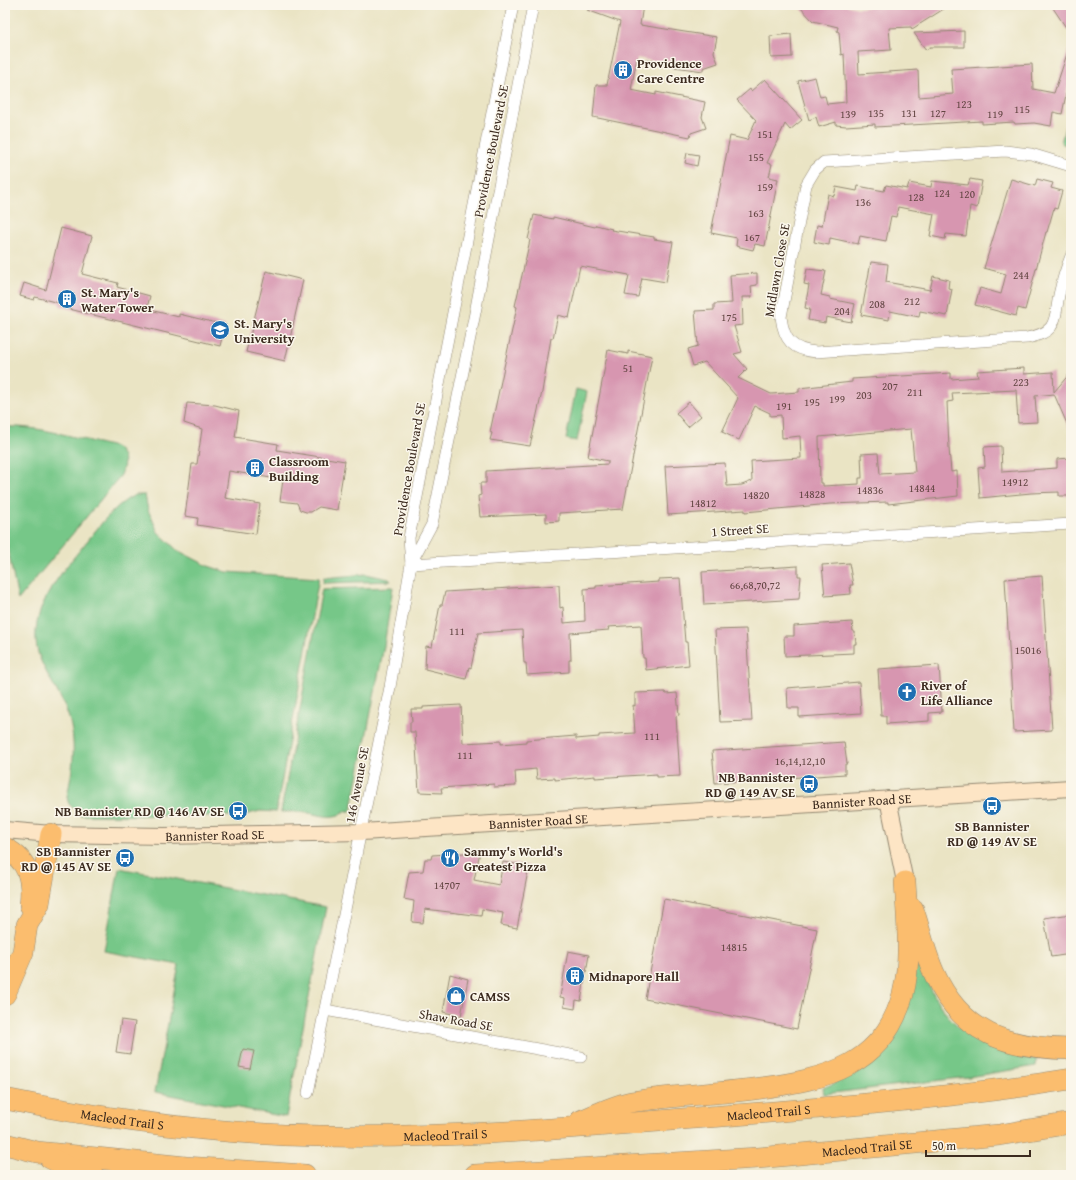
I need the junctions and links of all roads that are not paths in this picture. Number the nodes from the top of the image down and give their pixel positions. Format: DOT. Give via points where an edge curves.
graph roads {
  1 [pos="513,5"];
  2 [pos="534,5"];
  3 [pos="1071,166"];
  4 [pos="1071,256"];
  5 [pos="1071,524"];
  6 [pos="411,564"];
  7 [pos="1071,788"];
  8 [pos="888,799"];
  9 [pos="5,830"];
  10 [pos="362,832"];
  11 [pos="51,834"];
  12 [pos="5,848"];
  13 [pos="905,882"];
  14 [pos="27,926"];
  15 [pos="5,994"];
  16 [pos="325,1010"];
  17 [pos="1071,1049"];
  18 [pos="581,1057"];
  19 [pos="1071,1079"];
  20 [pos="308,1093"];
  21 [pos="5,1099"];
  22 [pos="1071,1123"];
  23 [pos="556,1129"];
  24 [pos="5,1144"];
  25 [pos="38,1152"];
  26 [pos="758,1158"];
  27 [pos="93,1175"];
  28 [pos="305,1175"];
  29 [pos="475,1175"];
  30 [pos="731,1175"];
  1 -- 6 [label="street, Providence Boulevard SE" via="409,538"];
  2 -- 6 [label="street, Providence Boulevard SE" via="432,524"];
  3 -- 4 [label="street, Midlawn Close SE" via="1031,154 1005,151 824,162 815,170 806,185 781,317 783,330 793,345 803,351 816,352 1038,336 1052,326 1057,316 1062,281"];
  5 -- 6 [label="street, 1 Street SE"];
  6 -- 10 [label="street, 146 Avenue SE"];
  7 -- 8 [label="street, Bannister Road SE"];
  8 -- 10 [label="street, Bannister Road SE"];
  8 -- 13 [label="street"];
  9 -- 11 [label="street, Bannister Road SE"];
  10 -- 11 [label="street, Bannister Road SE" via="164,836"];
  10 -- 16 [label="street, 146 Avenue SE"];
  11 -- 14 [label="highway" via="39,904"];
  12 -- 14 [label="highway" via="24,864 30,879 32,887"];
  13 -- 17 [label="highway" via="934,972 941,987 959,1011 981,1030 1004,1041 1030,1047"];
  13 -- 23 [label="highway" via="908,948 903,994 883,1038 860,1059 833,1074 793,1084 630,1102"];
  14 -- 15 [label="highway" via="23,952"];
  16 -- 18 [label="street, Shaw Road SE"];
  16 -- 20 [label="street, 146 Avenue SE"];
  19 -- 23 [label="highway, Macleod Trail S" via="1000,1091 887,1103"];
  21 -- 23 [label="highway, Macleod Trail S" via="136,1121 267,1134 426,1136"];
  22 -- 26 [label="highway, Macleod Trail SE" via="999,1135"];
  24 -- 25 [label="highway"];
  25 -- 27 [label="highway" via="70,1168"];
  25 -- 28 [label="highway" via="186,1167"];
  26 -- 29 [label="highway"];
  26 -- 30 [label="highway"];
}
